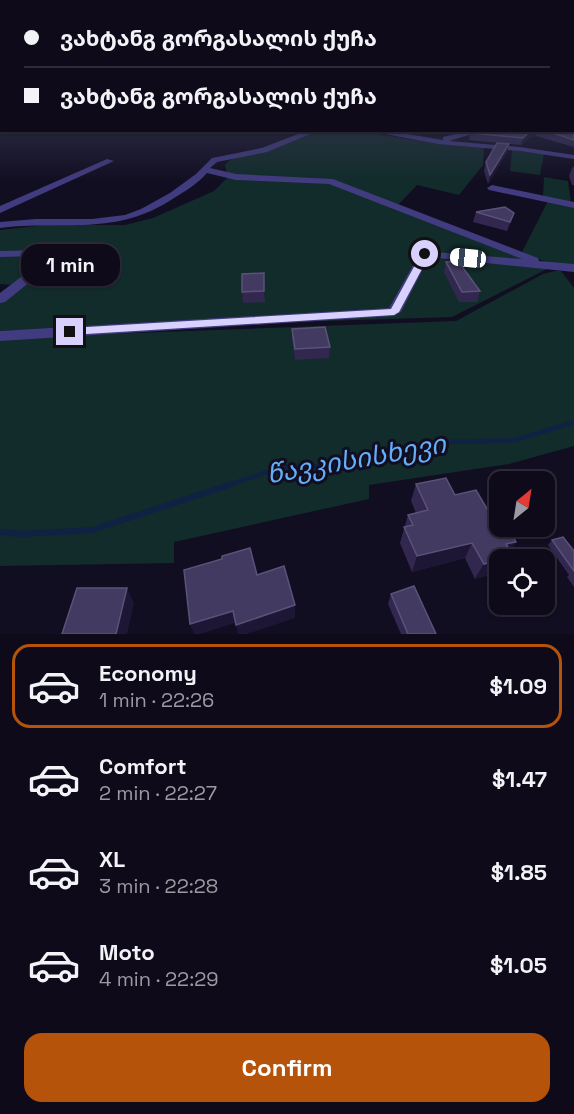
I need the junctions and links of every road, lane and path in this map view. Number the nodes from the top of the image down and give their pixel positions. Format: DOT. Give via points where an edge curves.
graph roads {
  1 [pos="312,132"];
  2 [pos="379,132"];
  3 [pos="469,132"];
  4 [pos="438,142"];
  5 [pos="574,157"];
  6 [pos="110,161"];
  7 [pos="206,170"];
  8 [pos="492,188"];
  9 [pos="574,205"];
  10 [pos="0,210"];
  11 [pos="0,225"];
  12 [pos="0,254"];
  13 [pos="553,267"];
  14 [pos="574,268"];
  15 [pos="0,299"];
  16 [pos="0,336"];
  1 -- 7 [label="street" via="264,150 215,160"];
  2 -- 4 [label="street"];
  3 -- 4 [label="street"];
  4 -- 5 [label="street"];
  6 -- 10 [label="street"];
  7 -- 11 [label="street" via="170,197 123,219"];
  7 -- 13 [label="street" via="236,177 330,181"];
  8 -- 9 [label="street"];
  12 -- 15 [label="street" via="39,253 47,258"];
  13 -- 14 [label="street"];
  13 -- 16 [label="street" via="425,254 394,312"];
}
